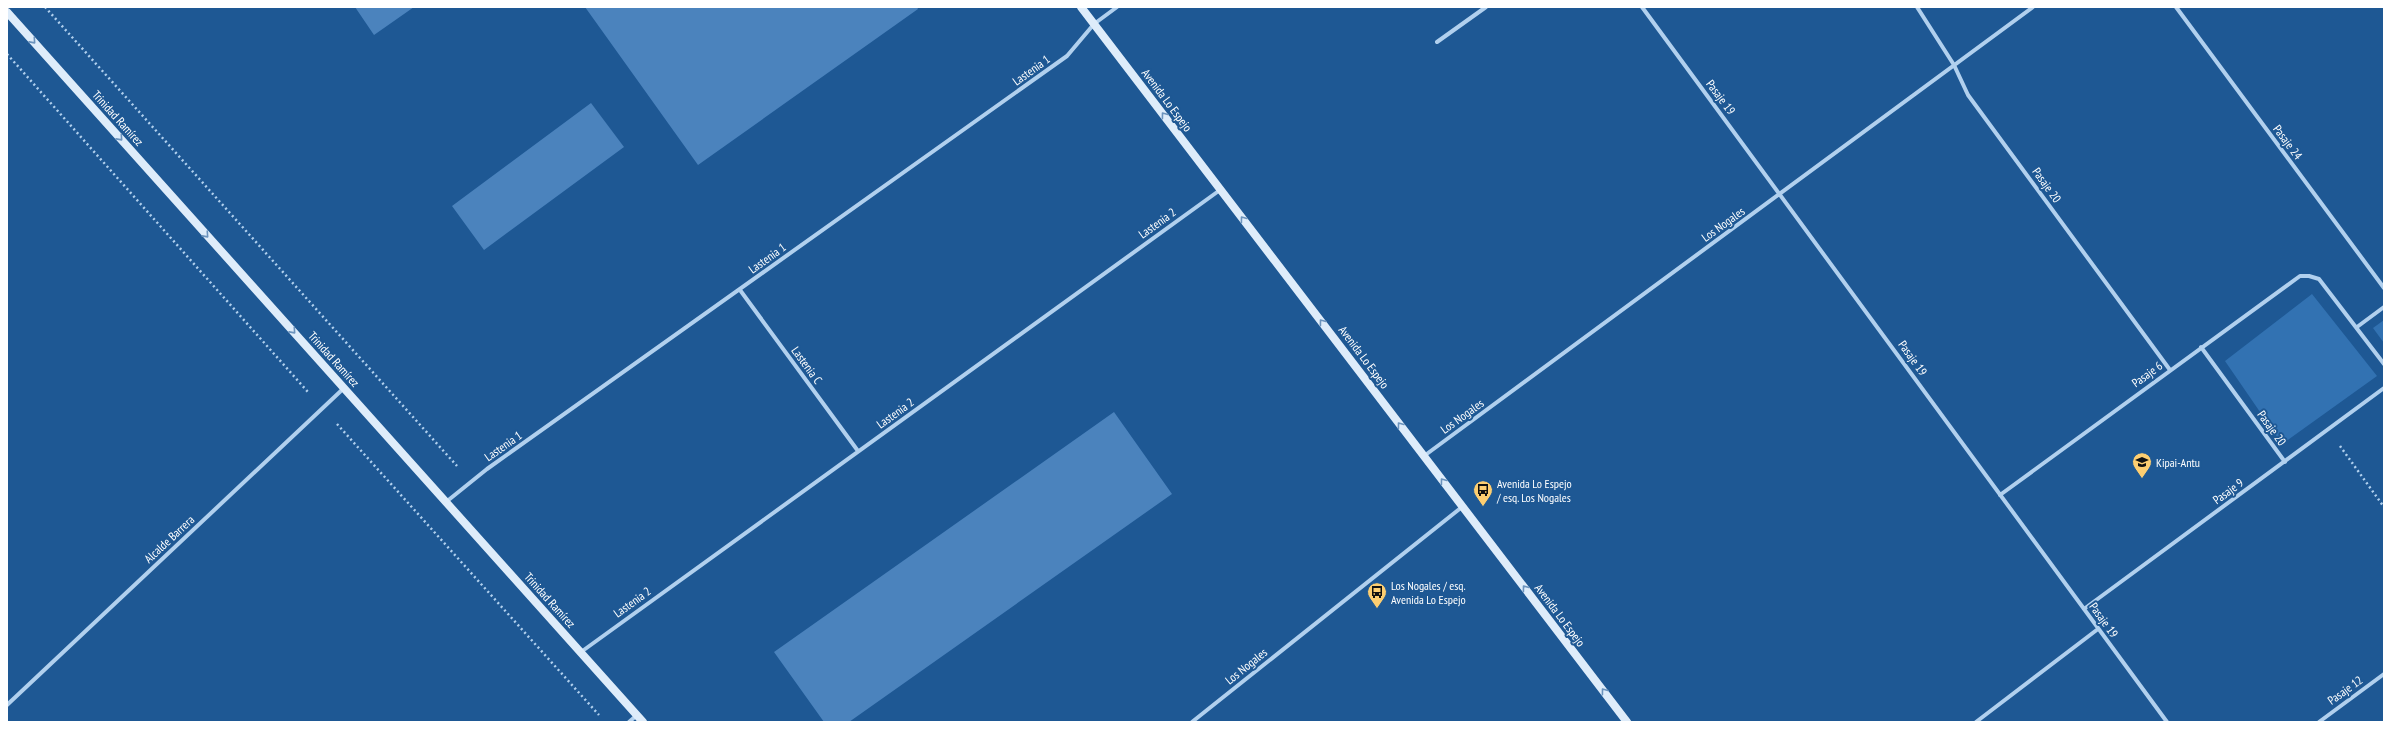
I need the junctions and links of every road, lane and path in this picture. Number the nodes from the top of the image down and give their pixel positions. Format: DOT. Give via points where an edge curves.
graph roads {
  1 [pos="45,7"];
  2 [pos="1081,7"];
  3 [pos="1117,7"];
  4 [pos="1486,7"];
  5 [pos="1642,7"];
  6 [pos="1917,7"];
  7 [pos="2033,7"];
  8 [pos="2176,7"];
  9 [pos="7,12"];
  10 [pos="1094,24"];
  11 [pos="1437,42"];
  12 [pos="7,54"];
  13 [pos="1954,65"];
  14 [pos="1220,190"];
  15 [pos="1780,194"];
  16 [pos="2384,288"];
  17 [pos="740,290"];
  18 [pos="2384,307"];
  19 [pos="2357,327"];
  20 [pos="2201,347"];
  21 [pos="2384,364"];
  22 [pos="2170,370"];
  23 [pos="344,388"];
  24 [pos="2384,388"];
  25 [pos="322,408"];
  26 [pos="2328,430"];
  27 [pos="858,451"];
  28 [pos="1424,456"];
  29 [pos="2284,462"];
  30 [pos="472,483"];
  31 [pos="2000,495"];
  32 [pos="446,502"];
  33 [pos="1463,506"];
  34 [pos="2384,507"];
  35 [pos="2084,610"];
  36 [pos="2098,629"];
  37 [pos="581,652"];
  38 [pos="2384,674"];
  39 [pos="7,705"];
  40 [pos="599,715"];
  41 [pos="637,715"];
  42 [pos="629,722"];
  43 [pos="643,722"];
  44 [pos="1192,722"];
  45 [pos="1627,722"];
  46 [pos="1976,722"];
  47 [pos="2167,722"];
  48 [pos="2319,722"];
  1 -- 30 [label="path"];
  2 -- 10 [label="main road, Avenida Lo Espejo"];
  3 -- 10 [label="street, Lastenia 1"];
  4 -- 11 [label="street"];
  5 -- 15 [label="street, Pasaje 19"];
  6 -- 13 [label="street, Pasaje 20"];
  7 -- 13 [label="street, Los Nogales"];
  8 -- 16 [label="street, Pasaje 24"];
  9 -- 23 [label="main road, Trinidad Ramírez, one-way"];
  14 -- 10 [label="main road, Avenida Lo Espejo, one-way"];
  10 -- 17 [label="street, Lastenia 1" via="1067,56"];
  12 -- 25 [label="path"];
  13 -- 15 [label="street, Los Nogales"];
  13 -- 22 [label="street, Pasaje 20" via="1968,95"];
  14 -- 27 [label="street, Lastenia 2"];
  28 -- 14 [label="main road, Avenida Lo Espejo, one-way"];
  15 -- 28 [label="street, Los Nogales"];
  15 -- 31 [label="street, Pasaje 19"];
  17 -- 27 [label="street, Lastenia C"];
  17 -- 30 [label="street, Lastenia 1" via="494,464"];
  18 -- 19 [label="street"];
  19 -- 20 [label="street, Pasaje 6" via="2319,279 2300,276"];
  19 -- 21 [label="street"];
  20 -- 22 [label="street, Pasaje 6"];
  20 -- 29 [label="street, Pasaje 20"];
  22 -- 31 [label="street, Pasaje 6"];
  23 -- 25 [label="street, Alcalde Barrera"];
  23 -- 32 [label="main road, Trinidad Ramírez"];
  24 -- 26 [label="street, Pasaje 9"];
  25 -- 39 [label="street, Alcalde Barrera"];
  25 -- 40 [label="path"];
  26 -- 29 [label="street, Pasaje 9"];
  26 -- 34 [label="path"];
  27 -- 37 [label="street, Lastenia 2"];
  33 -- 28 [label="main road, Avenida Lo Espejo, one-way"];
  29 -- 35 [label="street, Pasaje 9"];
  30 -- 32 [label="street, Lastenia 1"];
  31 -- 35 [label="street, Pasaje 19"];
  32 -- 37 [label="main road, Trinidad Ramírez"];
  33 -- 44 [label="street, Los Nogales"];
  45 -- 33 [label="main road, Avenida Lo Espejo, one-way"];
  35 -- 36 [label="street, Pasaje 19"];
  36 -- 46 [label="street"];
  36 -- 47 [label="street, Pasaje 19"];
  37 -- 41 [label="main road, Trinidad Ramírez"];
  38 -- 48 [label="street, Pasaje 12"];
  41 -- 42 [label="street"];
  41 -- 43 [label="main road, Trinidad Ramírez"];
}
